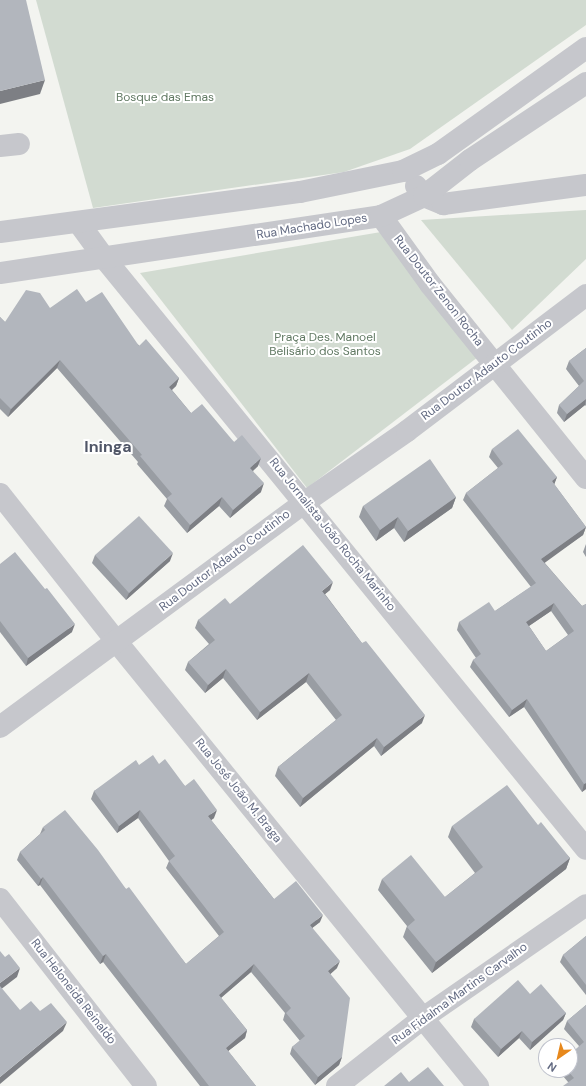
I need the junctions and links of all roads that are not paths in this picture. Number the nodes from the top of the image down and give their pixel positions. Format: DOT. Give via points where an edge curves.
graph roads {
  1 [pos="586,48"];
  2 [pos="586,83"];
  3 [pos="403,171"];
  4 [pos="586,185"];
  5 [pos="424,196"];
  6 [pos="381,216"];
  7 [pos="78,222"];
  8 [pos="0,232"];
  9 [pos="105,259"];
  10 [pos="0,273"];
  11 [pos="586,295"];
  12 [pos="495,364"];
  13 [pos="586,478"];
  14 [pos="0,494"];
  15 [pos="305,502"];
  16 [pos="116,641"];
  17 [pos="0,727"];
  18 [pos="586,849"];
  19 [pos="0,899"];
  20 [pos="586,905"];
  21 [pos="423,1018"];
  22 [pos="146,1086"];
  23 [pos="337,1086"];
  24 [pos="478,1086"];
  1 -- 3 [label="street" via="438,154"];
  2 -- 5 [label="street, Rua Machado Lopes" via="470,160"];
  3 -- 5 [label="street"];
  3 -- 7 [label="street" via="300,192"];
  4 -- 5 [label="street" via="443,204"];
  5 -- 6 [label="street, Rua Machado Lopes"];
  6 -- 9 [label="street, Rua Machado Lopes"];
  6 -- 12 [label="street, Rua Doutor Zenon Rocha" via="430,284"];
  7 -- 8 [label="street"];
  7 -- 9 [label="street, Rua Jornalista João Rocha Marinho"];
  9 -- 10 [label="street, Rua Machado Lopes"];
  9 -- 15 [label="street, Rua Jornalista João Rocha Marinho"];
  11 -- 12 [label="street, Rua Doutor Adauto Coutinho"];
  12 -- 13 [label="street, Rua Doutor Zenon Rocha"];
  12 -- 15 [label="street, Rua Doutor Adauto Coutinho" via="407,432"];
  14 -- 16 [label="street, Rua José João M. Braga"];
  15 -- 16 [label="street, Rua Doutor Adauto Coutinho"];
  15 -- 18 [label="street, Rua Jornalista João Rocha Marinho"];
  16 -- 17 [label="street, Rua Doutor Adauto Coutinho"];
  16 -- 21 [label="street, Rua José João M. Braga"];
  19 -- 22 [label="street, Rua Heloneida Reinaldo"];
  20 -- 21 [label="street, Rua Fidalma Martins Carvalho"];
  21 -- 23 [label="street, Rua Fidalma Martins Carvalho"];
  21 -- 24 [label="street, Rua José João M. Braga"];
}
